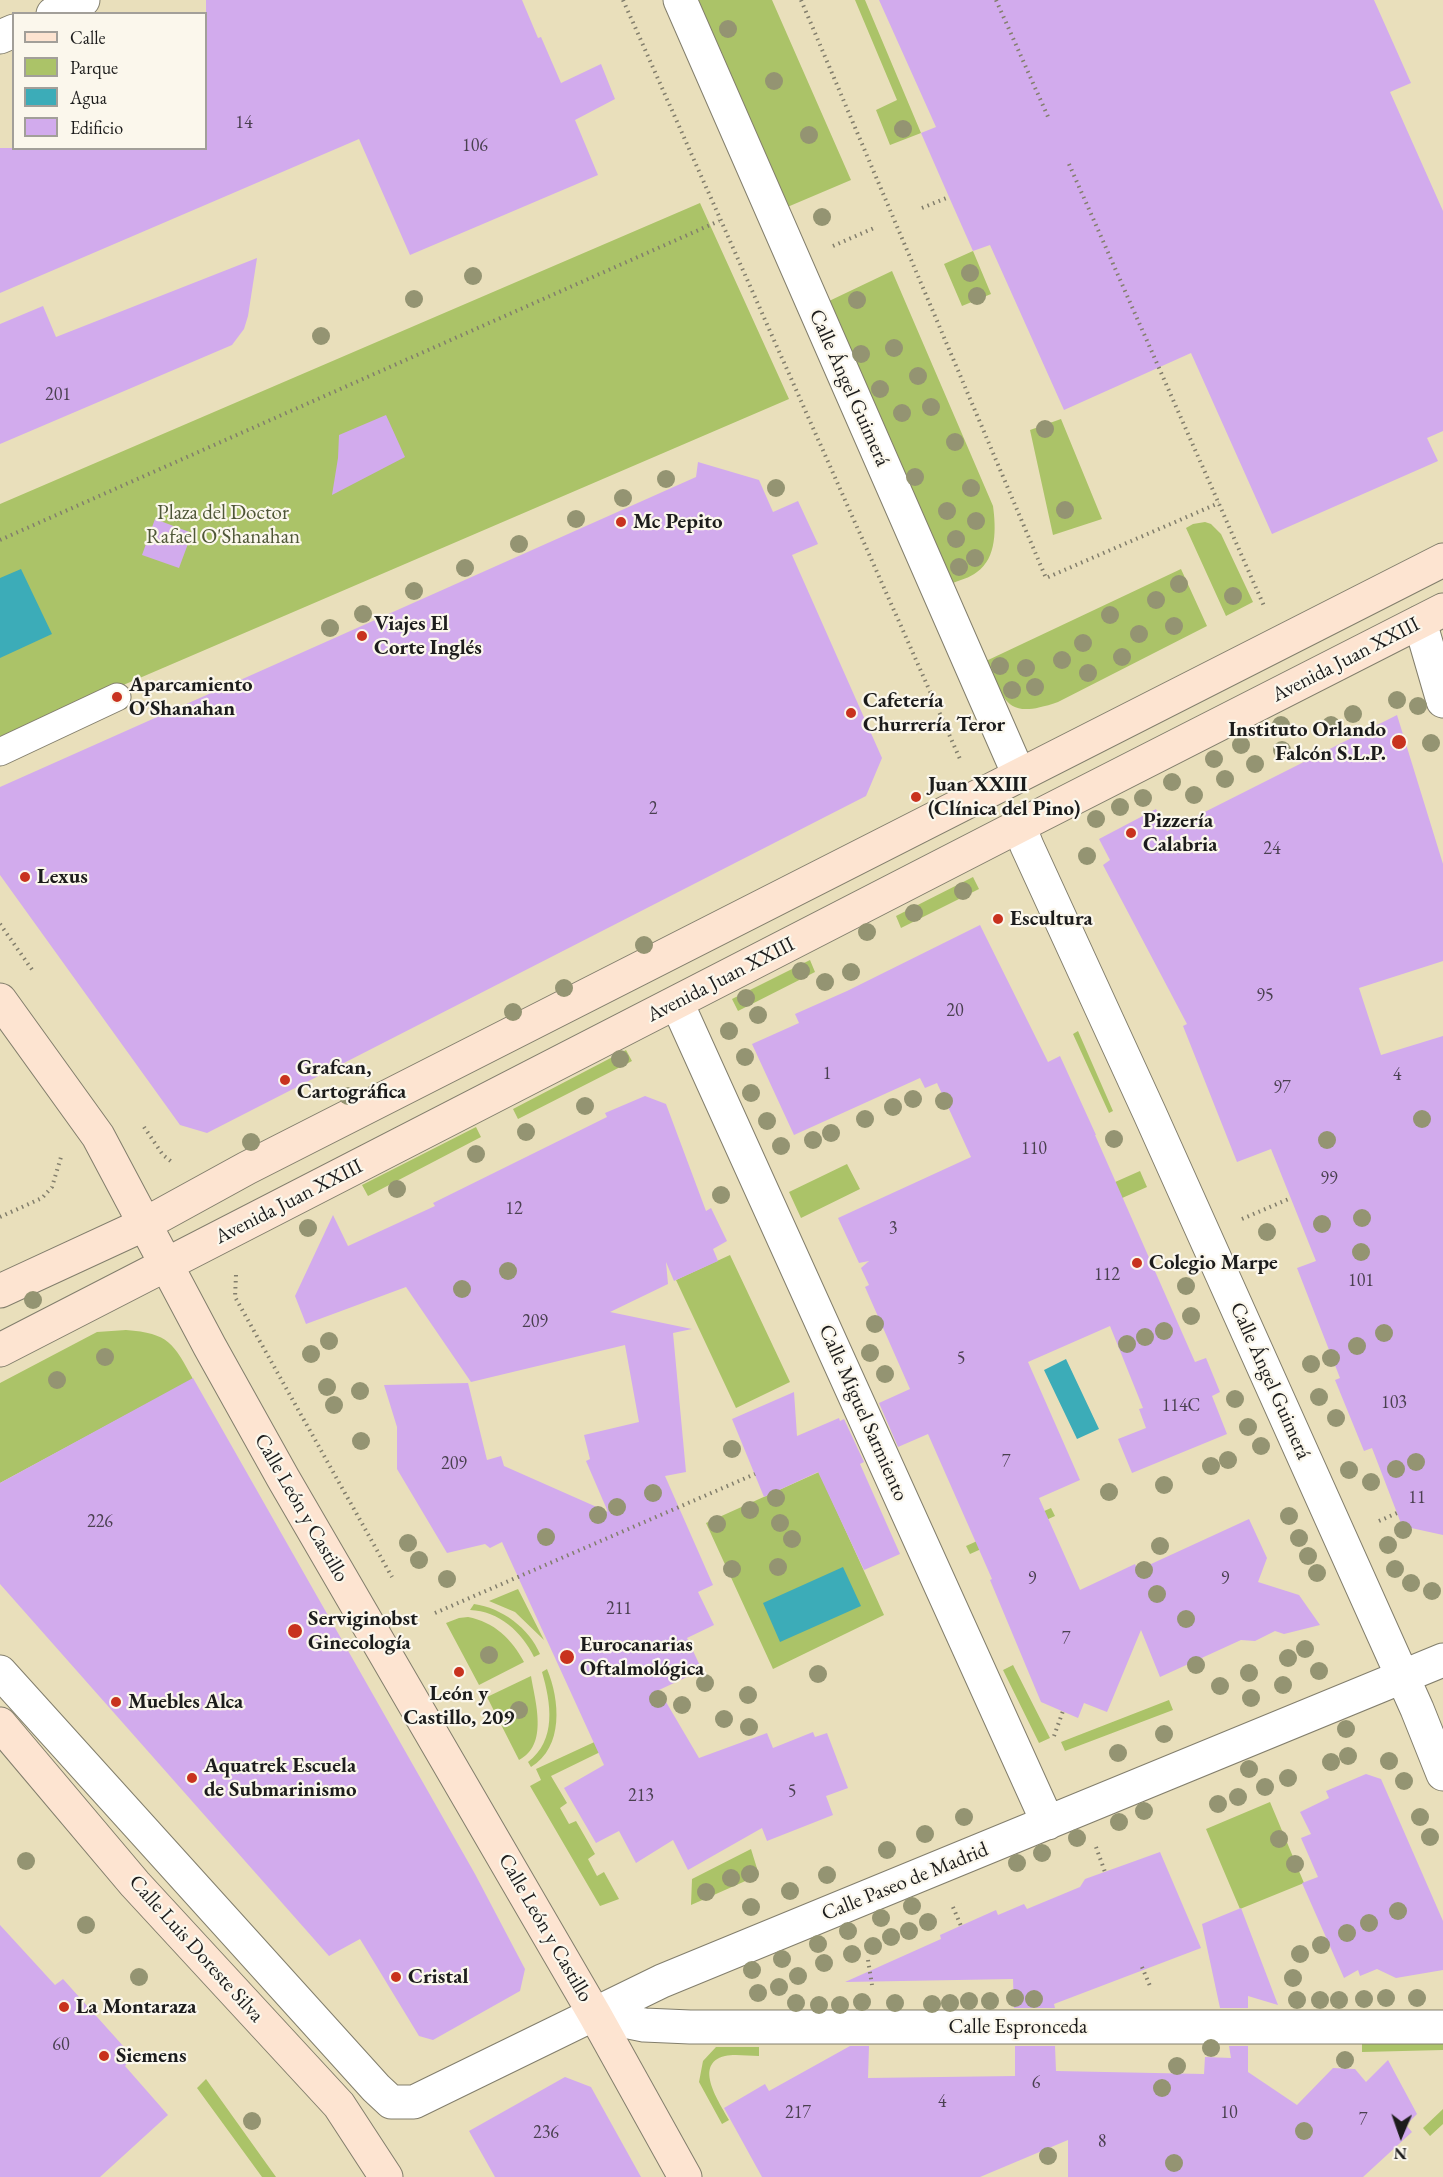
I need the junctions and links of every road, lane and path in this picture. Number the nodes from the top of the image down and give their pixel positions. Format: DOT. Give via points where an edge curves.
graph roads {
  1 [pos="83,0"];
  2 [pos="623,0"];
  3 [pos="680,0"];
  4 [pos="801,0"];
  5 [pos="996,0"];
  6 [pos="56,12"];
  7 [pos="1049,119"];
  8 [pos="1069,164"];
  9 [pos="949,197"];
  10 [pos="922,208"];
  11 [pos="719,221"];
  12 [pos="1219,503"];
  13 [pos="0,540"];
  14 [pos="1443,560"];
  15 [pos="1432,616"];
  16 [pos="1281,642"];
  17 [pos="117,697"];
  18 [pos="1443,701"];
  19 [pos="0,752"];
  20 [pos="1019,775"];
  21 [pos="977,796"];
  22 [pos="1019,825"];
  23 [pos="0,1000"];
  24 [pos="677,1002"];
  25 [pos="139,1120"];
  26 [pos="213,1186"];
  27 [pos="1291,1198"];
  28 [pos="1234,1222"];
  29 [pos="145,1224"];
  30 [pos="235,1230"];
  31 [pos="166,1264"];
  32 [pos="0,1291"];
  33 [pos="0,1350"];
  34 [pos="755,1474"];
  35 [pos="1397,1513"];
  36 [pos="1377,1522"];
  37 [pos="393,1579"];
  38 [pos="435,1613"];
  39 [pos="1443,1660"];
  40 [pos="0,1672"];
  41 [pos="1402,1677"];
  42 [pos="1062,1711"];
  43 [pos="0,1724"];
  44 [pos="1053,1740"];
  45 [pos="1443,1774"];
  46 [pos="1048,1823"];
  47 [pos="1095,1845"];
  48 [pos="1105,1872"];
  49 [pos="952,1903"];
  50 [pos="961,1926"];
  51 [pos="595,2014"];
  52 [pos="1443,2027"];
  53 [pos="376,2088"];
  54 [pos="386,2177"];
  55 [pos="685,2177"];
  1 -- 6 [label="street"];
  2 -- 11 [label="path"];
  3 -- 20 [label="street, Calle Ángel Guimerá"];
  4 -- 12 [label="path" via="1046,578"];
  5 -- 7 [label="path"];
  8 -- 12 [label="path"];
  9 -- 10 [label="path"];
  11 -- 13 [label="path"];
  11 -- 21 [label="path"];
  12 -- 16 [label="path"];
  14 -- 16 [label="street"];
  15 -- 18 [label="street"];
  15 -- 22 [label="street, Avenida Juan XXIII"];
  16 -- 20 [label="street"];
  17 -- 19 [label="lane"];
  20 -- 21 [label="street"];
  21 -- 26 [label="street"];
  22 -- 24 [label="street, Avenida Juan XXIII"];
  22 -- 41 [label="street, Calle Ángel Guimerá"];
  23 -- 29 [label="street, Calle León y Castillo" via="98,1136"];
  24 -- 30 [label="street, Avenida Juan XXIII"];
  24 -- 46 [label="street, Calle Miguel Sarmiento"];
  25 -- 26 [label="path" via="163,1155 174,1164 200,1172"];
  26 -- 29 [label="street"];
  27 -- 28 [label="path"];
  29 -- 31 [label="street, Calle León y Castillo"];
  29 -- 32 [label="street"];
  30 -- 31 [label="street, Avenida Juan XXIII"];
  30 -- 37 [label="path" via="244,1246 235,1296"];
  31 -- 33 [label="street, Avenida Juan XXIII"];
  31 -- 51 [label="street, Calle León y Castillo" via="283,1479"];
  34 -- 38 [label="path"];
  35 -- 36 [label="path"];
  39 -- 41 [label="street, Calle Paseo de Madrid"];
  40 -- 53 [label="street, Calle Luis Doreste Silva"];
  41 -- 45 [label="street, Calle Ángel Guimerá"];
  41 -- 46 [label="street, Calle Paseo de Madrid"];
  42 -- 44 [label="path"];
  43 -- 54 [label="street, Calle Luis Doreste Silva" via="135,1884 339,2105"];
  46 -- 51 [label="street, Calle Paseo de Madrid" via="662,1982"];
  47 -- 48 [label="path"];
  49 -- 50 [label="path"];
  51 -- 52 [label="street, Calle Espronceda" via="644,2025 690,2027"];
  51 -- 53 [label="street, Calle Paseo de Madrid" via="414,2102 391,2102"];
  51 -- 55 [label="street, Calle León y Castillo"];
}
